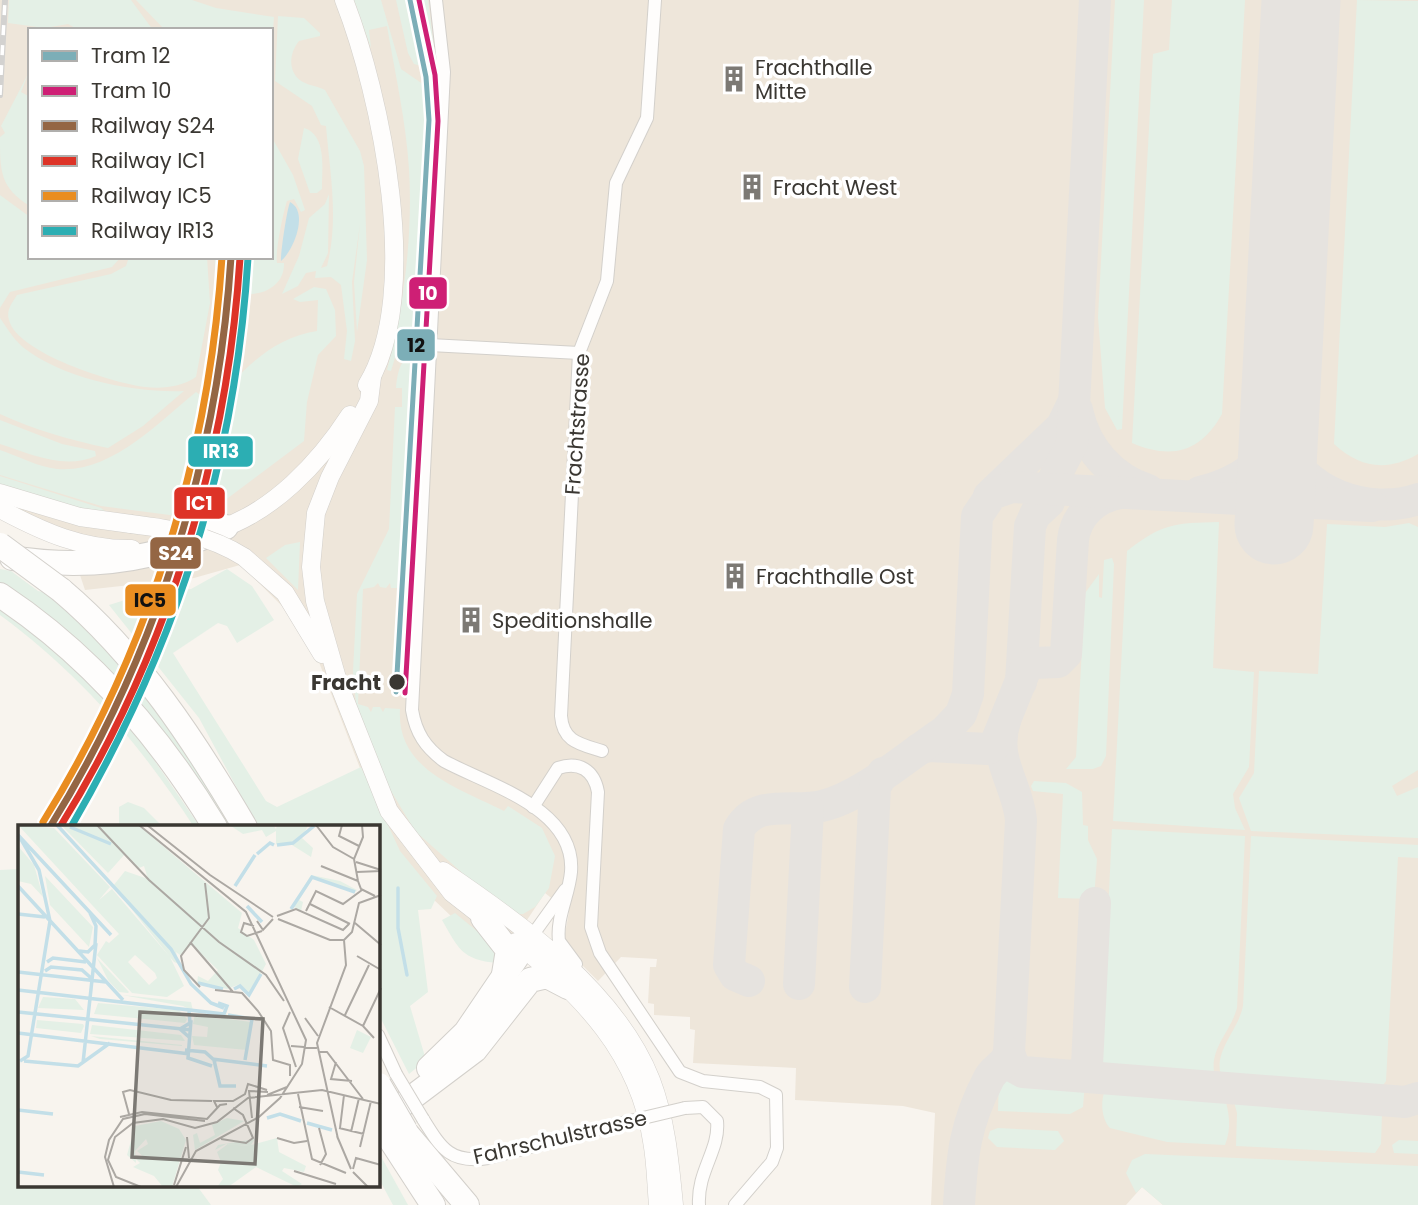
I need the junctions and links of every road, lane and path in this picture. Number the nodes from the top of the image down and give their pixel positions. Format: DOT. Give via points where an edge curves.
graph roads {
  1 [pos="344,0"];
  2 [pos="436,0"];
  3 [pos="654,0"];
  4 [pos="430,345"];
  5 [pos="579,353"];
  6 [pos="372,377"];
  7 [pos="0,493"];
  8 [pos="0,509"];
  9 [pos="226,527"];
  10 [pos="0,545"];
  11 [pos="0,556"];
  12 [pos="0,595"];
  13 [pos="339,685"];
  14 [pos="603,751"];
  15 [pos="533,807"];
  16 [pos="214,825"];
  17 [pos="244,825"];
  18 [pos="428,862"];
  19 [pos="568,887"];
  20 [pos="562,914"];
  21 [pos="483,918"];
  22 [pos="532,947"];
  23 [pos="578,986"];
  24 [pos="505,993"];
  25 [pos="380,1050"];
  26 [pos="384,1081"];
  27 [pos="380,1103"];
  28 [pos="394,1126"];
  29 [pos="433,1205"];
  30 [pos="454,1205"];
  31 [pos="467,1205"];
  32 [pos="658,1205"];
  33 [pos="674,1205"];
  34 [pos="699,1205"];
  35 [pos="734,1205"];
  1 -- 6 [label="main road" via="378,106 390,184 392,294"];
  2 -- 4 [label="street" via="444,72"];
  3 -- 5 [label="street, Frachtstrasse" via="647,118 616,183 607,281"];
  4 -- 5 [label="street"];
  4 -- 15 [label="street" via="412,694 415,725 426,745 444,761"];
  5 -- 14 [label="street, Frachtstrasse" via="561,716 569,739"];
  6 -- 9 [label="main road" via="312,465 277,496"];
  6 -- 13 [label="main road" via="369,401 330,477 313,530 312,583"];
  7 -- 13 [label="main road, bridge" via="80,517 188,533 244,557 274,581 299,611"];
  8 -- 9 [label="main road" via="56,537 108,548 153,547"];
  9 -- 11 [label="highway" via="172,550 121,561 68,563"];
  10 -- 17 [label="highway, bridge" via="61,590 111,637 160,694"];
  12 -- 16 [label="highway" via="64,642 111,688 152,736"];
  13 -- 18 [label="main road" via="389,811"];
  15 -- 19 [label="street" via="550,819 567,845 571,864"];
  15 -- 35 [label="street" via="558,768 578,765 590,772 598,792 591,927 596,946 680,1072 704,1082 760,1087 776,1095 777,1147 772,1162"];
  18 -- 21 [label="main road"];
  18 -- 22 [label="main road" via="478,894"];
  19 -- 20 [label="street"];
  19 -- 22 [label="street"];
  20 -- 22 [label="street"];
  20 -- 23 [label="street" via="558,934 561,946 577,965"];
  21 -- 22 [label="main road"];
  21 -- 24 [label="highway" via="508,950"];
  22 -- 23 [label="main road"];
  22 -- 24 [label="highway"];
  23 -- 24 [label="highway" via="538,977"];
  23 -- 32 [label="main road" via="637,1084 653,1142"];
  23 -- 33 [label="main road" via="628,1036 651,1080 665,1133"];
  24 -- 27 [label="highway" via="450,1050"];
  24 -- 28 [label="highway" via="475,1050"];
  25 -- 26 [label="street"];
  26 -- 28 [label="highway, bridge"];
  28 -- 29 [label="highway"];
  28 -- 30 [label="highway"];
  28 -- 31 [label="highway"];
  28 -- 34 [label="street, Fahrschulstrasse, bridge" via="469,1160 685,1108 703,1108 717,1121 717,1137 699,1181"];
}
